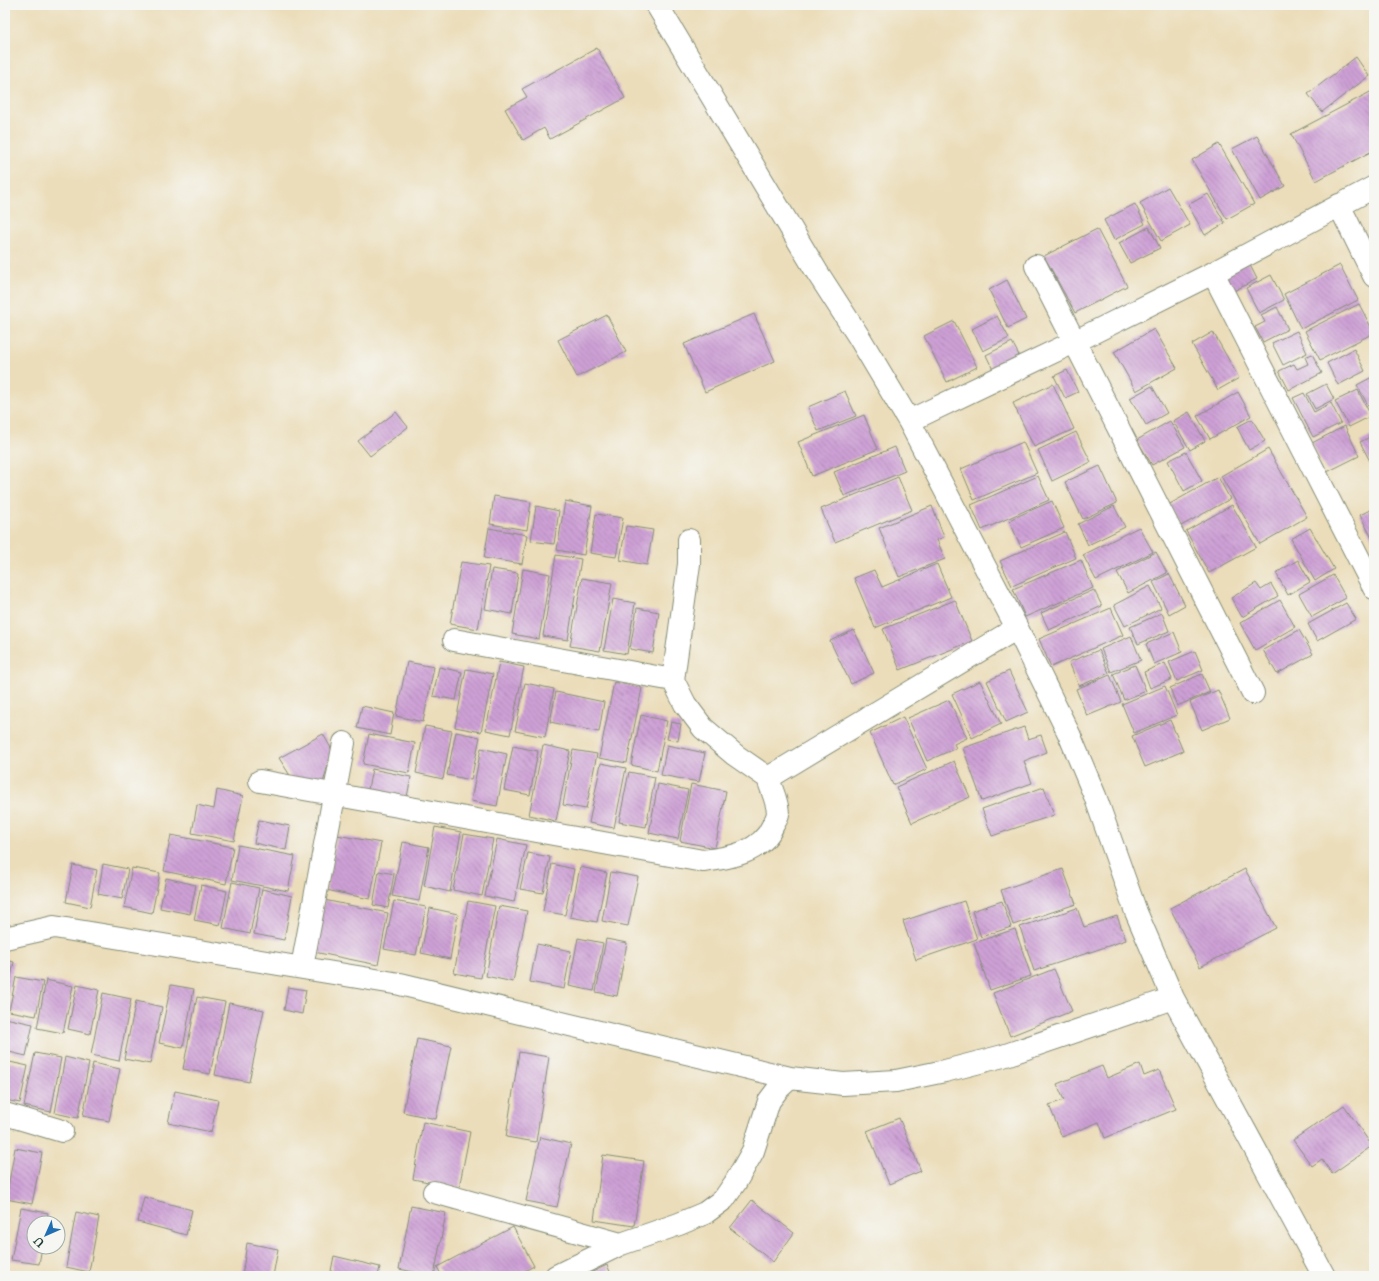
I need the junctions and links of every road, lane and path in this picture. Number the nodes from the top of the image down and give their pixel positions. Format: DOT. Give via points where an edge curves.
graph roads {
  1 [pos="656,5"];
  2 [pos="1374,187"];
  3 [pos="1339,205"];
  4 [pos="1036,266"];
  5 [pos="1213,273"];
  6 [pos="1374,276"];
  7 [pos="1074,342"];
  8 [pos="909,421"];
  9 [pos="689,540"];
  10 [pos="1374,588"];
  11 [pos="1017,628"];
  12 [pos="454,640"];
  13 [pos="673,680"];
  14 [pos="1253,693"];
  15 [pos="344,743"];
  16 [pos="768,778"];
  17 [pos="260,781"];
  18 [pos="335,796"];
  19 [pos="5,938"];
  20 [pos="302,967"];
  21 [pos="1173,998"];
  22 [pos="790,1078"];
  23 [pos="5,1114"];
  24 [pos="62,1131"];
  25 [pos="434,1192"];
  26 [pos="621,1244"];
  27 [pos="556,1276"];
  28 [pos="1324,1276"];
  1 -- 8 [label="street"];
  2 -- 3 [label="street"];
  3 -- 5 [label="street"];
  3 -- 6 [label="street"];
  4 -- 7 [label="street"];
  5 -- 7 [label="street"];
  5 -- 10 [label="street"];
  7 -- 8 [label="street"];
  7 -- 14 [label="street"];
  8 -- 11 [label="street"];
  9 -- 13 [label="street" via="689,564"];
  11 -- 16 [label="street"];
  11 -- 21 [label="street" via="1069,734 1095,796 1136,912"];
  12 -- 13 [label="street"];
  13 -- 16 [label="street" via="685,704 703,728"];
  15 -- 18 [label="street"];
  16 -- 18 [label="street" via="778,815 770,833 753,849 728,858 703,861"];
  17 -- 18 [label="street"];
  18 -- 20 [label="street"];
  19 -- 20 [label="street" via="54,926"];
  20 -- 22 [label="street" via="400,984"];
  21 -- 22 [label="street" via="1003,1056 945,1071 896,1081 843,1084"];
  21 -- 28 [label="street"];
  22 -- 26 [label="street" via="769,1101 753,1151 724,1199 705,1213"];
  23 -- 24 [label="street"];
  25 -- 26 [label="street"];
  26 -- 27 [label="street"];
}
